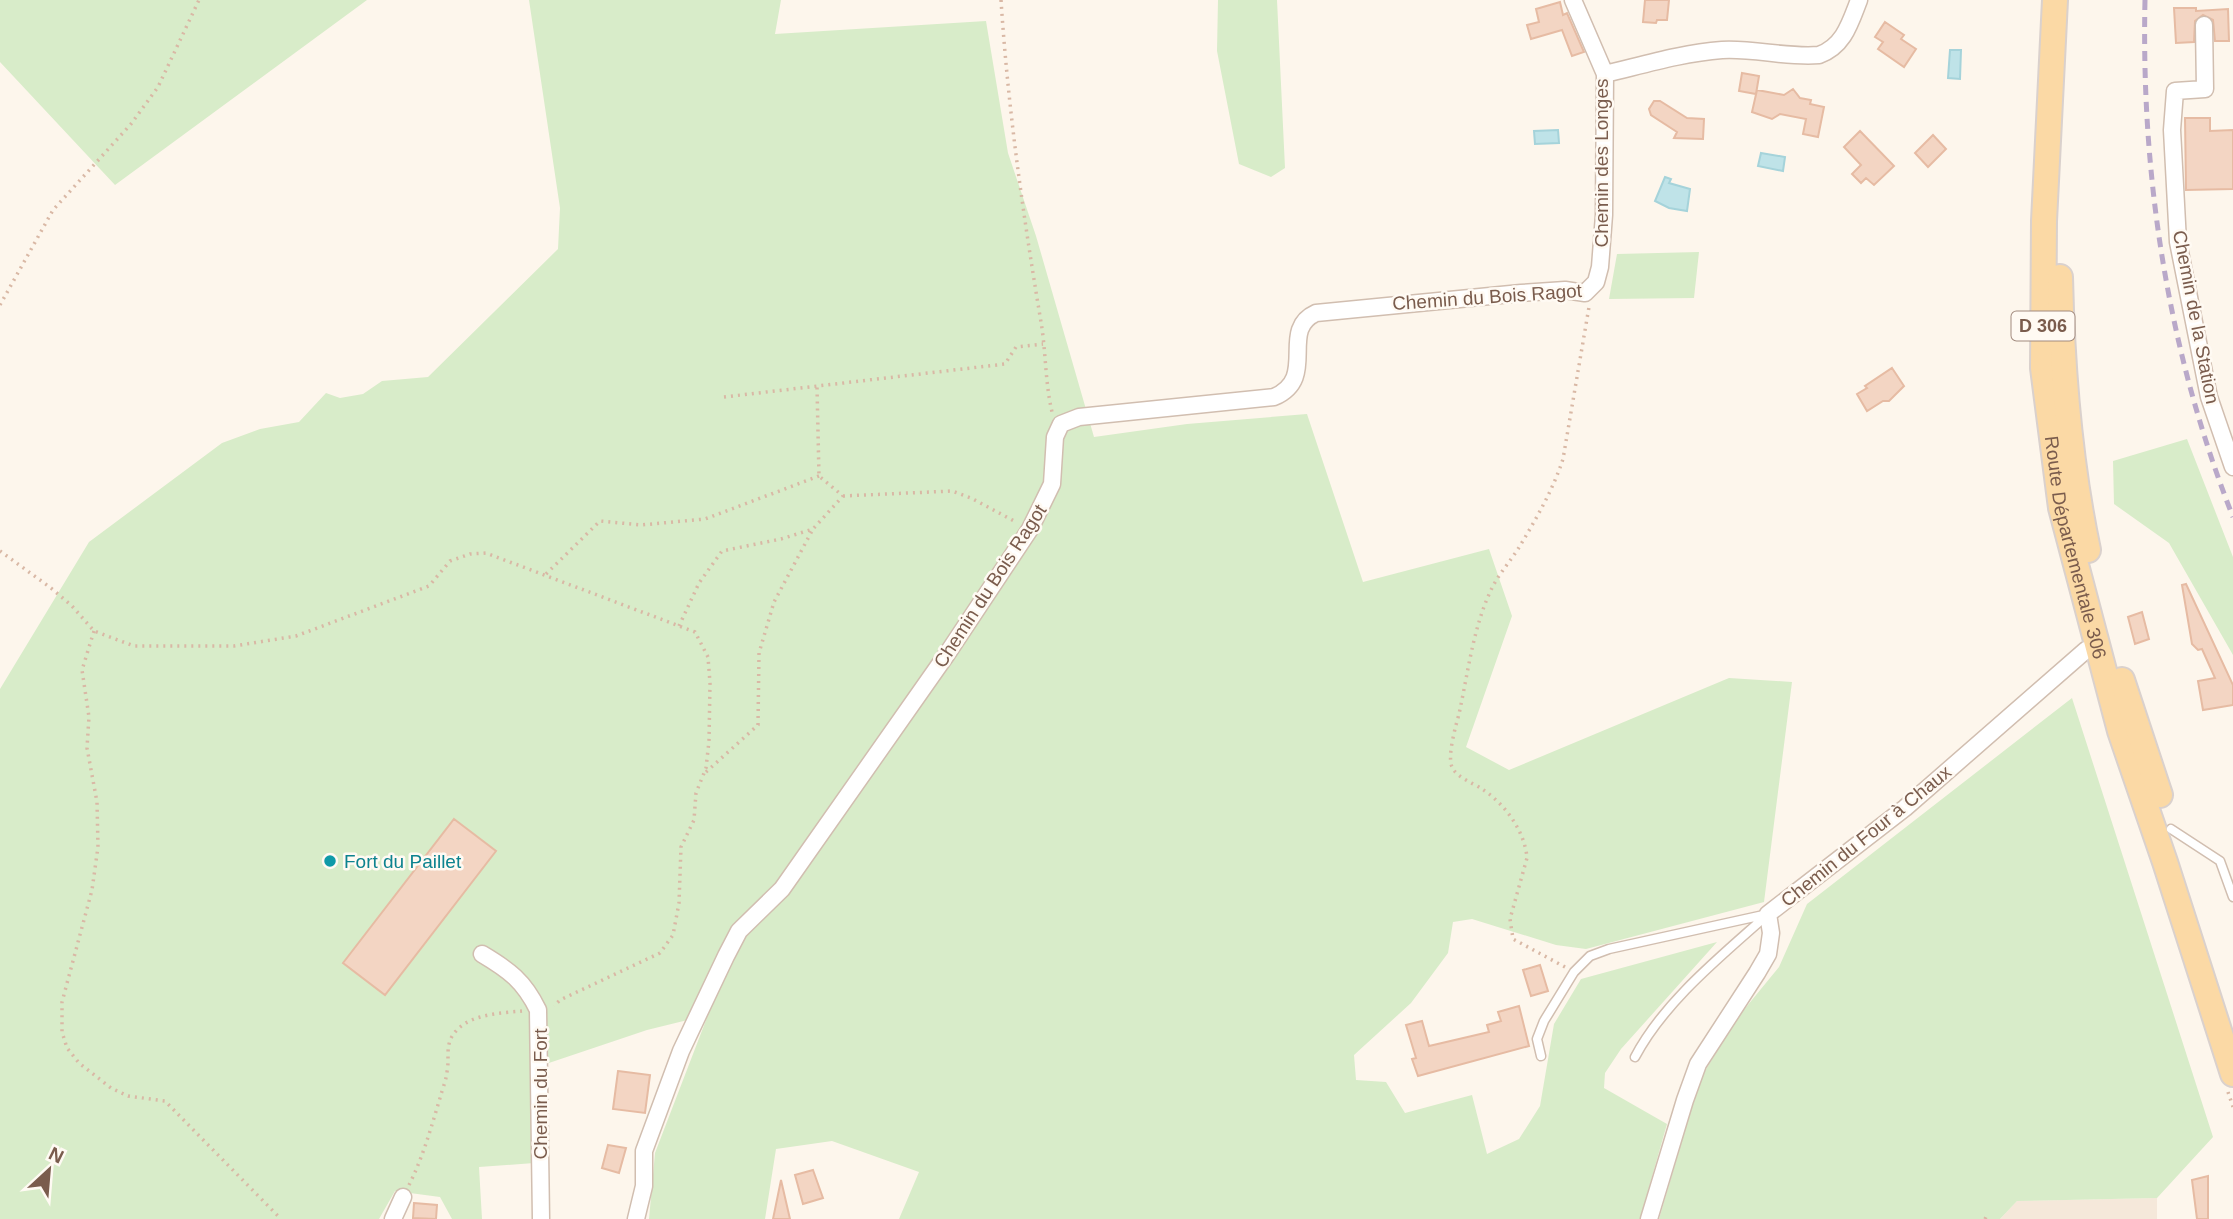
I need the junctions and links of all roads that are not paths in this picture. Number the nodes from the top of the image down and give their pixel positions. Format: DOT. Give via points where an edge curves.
graph roads {
  1 [pos="1573,0"];
  2 [pos="1859,0"];
  3 [pos="2055,0"];
  4 [pos="2072,0"];
  5 [pos="2204,25"];
  6 [pos="1605,74"];
  7 [pos="1592,288"];
  8 [pos="2233,467"];
  9 [pos="2097,646"];
  10 [pos="2171,830"];
  11 [pos="2233,897"];
  12 [pos="1768,914"];
  13 [pos="482,954"];
  14 [pos="2233,1025"];
  15 [pos="1541,1056"];
  16 [pos="1635,1056"];
  17 [pos="2233,1074"];
  18 [pos="403,1197"];
  19 [pos="393,1219"];
  20 [pos="541,1219"];
  21 [pos="636,1219"];
  22 [pos="1649,1219"];
  1 -- 6 [label="street, Chemin des Longes"];
  2 -- 6 [label="street" via="1841,41 1819,55 1721,50"];
  3 -- 9 [label="main road, Route Départementale 306 / D 306" via="2044,221 2043,368 2061,508"];
  4 -- 10 [label="main road, Route Départementale 306 / D 306" via="2059,220 2062,363 2078,503 2118,666"];
  5 -- 8 [label="street, Chemin de la Station" via="2205,89 2175,91 2172,130 2178,242 2209,397"];
  6 -- 7 [label="street, Chemin des Longes" via="1604,215 1600,267"];
  7 -- 21 [label="street, Chemin du Bois Ragot" via="1585,293 1521,293 1316,313 1299,329 1297,372 1282,394 1065,421 1057,431 1052,484 1030,529 782,889 739,931 681,1051 643,1152 644,1186"];
  9 -- 12 [label="street, Chemin du Four à Chaux" via="2086,650 1905,808"];
  9 -- 17 [label="main road, Route Départementale 306 / D 306" via="2120,731"];
  10 -- 11 [label="lane" via="2220,861"];
  10 -- 14 [label="main road, Route Départementale 306 / D 306"];
  12 -- 15 [label="lane, Chemin du Four à Chaux" via="1609,948 1590,957 1574,972 1544,1021 1537,1039"];
  12 -- 16 [label="lane" via="1663,1015"];
  12 -- 22 [label="street" via="1768,954 1698,1064"];
  13 -- 20 [label="street, Chemin du Fort" via="508,969 538,1010"];
  18 -- 19 [label="street"];
}
